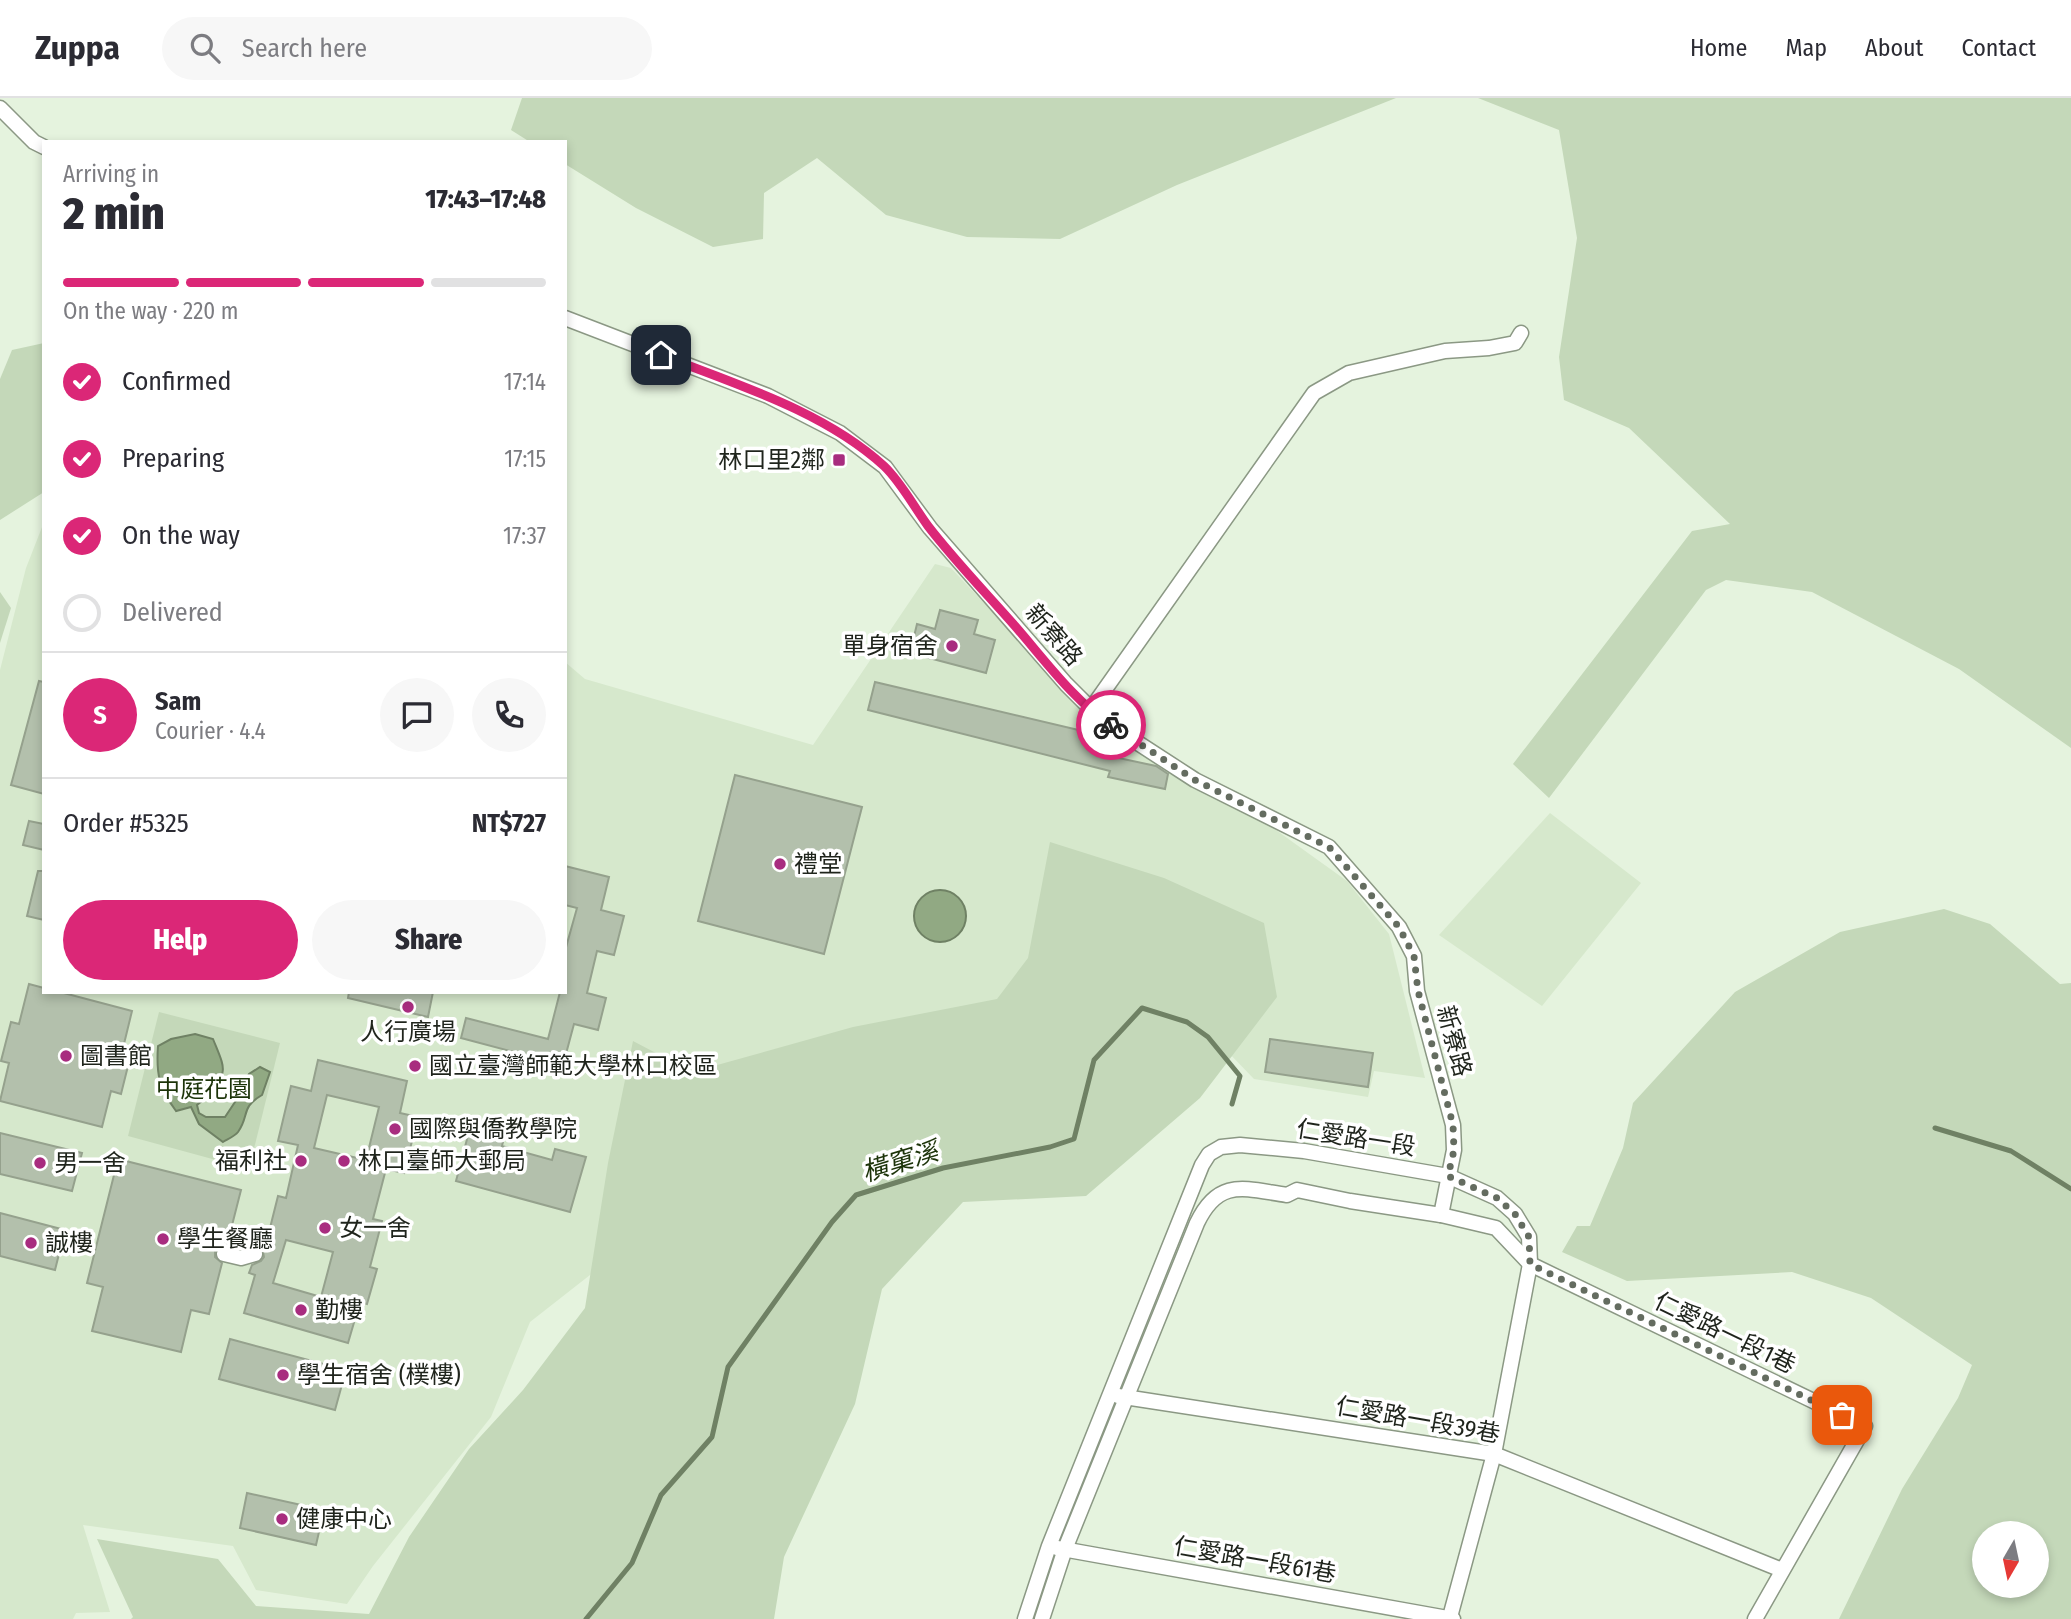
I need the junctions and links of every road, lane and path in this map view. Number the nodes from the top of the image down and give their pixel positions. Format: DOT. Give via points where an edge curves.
graph roads {
  1 [pos="0,108"];
  2 [pos="42,146"];
  3 [pos="567,319"];
  4 [pos="1521,333"];
  5 [pos="1091,709"];
  6 [pos="1448,1176"];
  7 [pos="1441,1215"];
  8 [pos="225,1254"];
  9 [pos="255,1254"];
  10 [pos="1530,1264"];
  11 [pos="1110,1394"];
  12 [pos="1127,1397"];
  13 [pos="1494,1454"];
  14 [pos="1049,1546"];
  15 [pos="1065,1549"];
  16 [pos="1783,1570"];
  17 [pos="1451,1618"];
  18 [pos="1025,1619"];
  19 [pos="1042,1619"];
  20 [pos="1755,1619"];
  1 -- 2 [label="street"];
  3 -- 5 [label="street, 新寮路" via="768,396 840,433 885,467 930,528"];
  4 -- 5 [label="street" via="1515,343 1445,351 1349,373 1314,393"];
  5 -- 6 [label="street, 新寮路" via="1195,780 1329,847 1399,927 1414,956 1418,991 1453,1125"];
  6 -- 7 [label="street, 新寮路"];
  6 -- 10 [label="street, 仁愛路一段" via="1497,1198 1515,1214 1529,1237"];
  6 -- 11 [label="street, 仁愛路一段" via="1240,1144 1209,1154"];
  7 -- 10 [label="street" via="1496,1228"];
  7 -- 12 [label="street" via="1297,1190 1287,1195 1243,1188 1222,1192 1202,1213"];
  8 -- 9 [label="street" via="241,1258"];
  10 -- 13 [label="street, 仁愛路一段"];
  10 -- 16 [label="street, 仁愛路一段1巷" via="1865,1426"];
  11 -- 12 [label="street, 仁愛路一段39巷"];
  11 -- 14 [label="street, 仁愛路一段"];
  12 -- 13 [label="street, 仁愛路一段39巷"];
  12 -- 15 [label="street"];
  13 -- 16 [label="street, 仁愛路一段39巷"];
  13 -- 17 [label="street, 仁愛路一段"];
  14 -- 15 [label="street, 仁愛路一段61巷"];
  14 -- 18 [label="street, 仁愛路一段"];
  15 -- 17 [label="street, 仁愛路一段61巷"];
  15 -- 19 [label="street"];
  16 -- 20 [label="street"];
}
